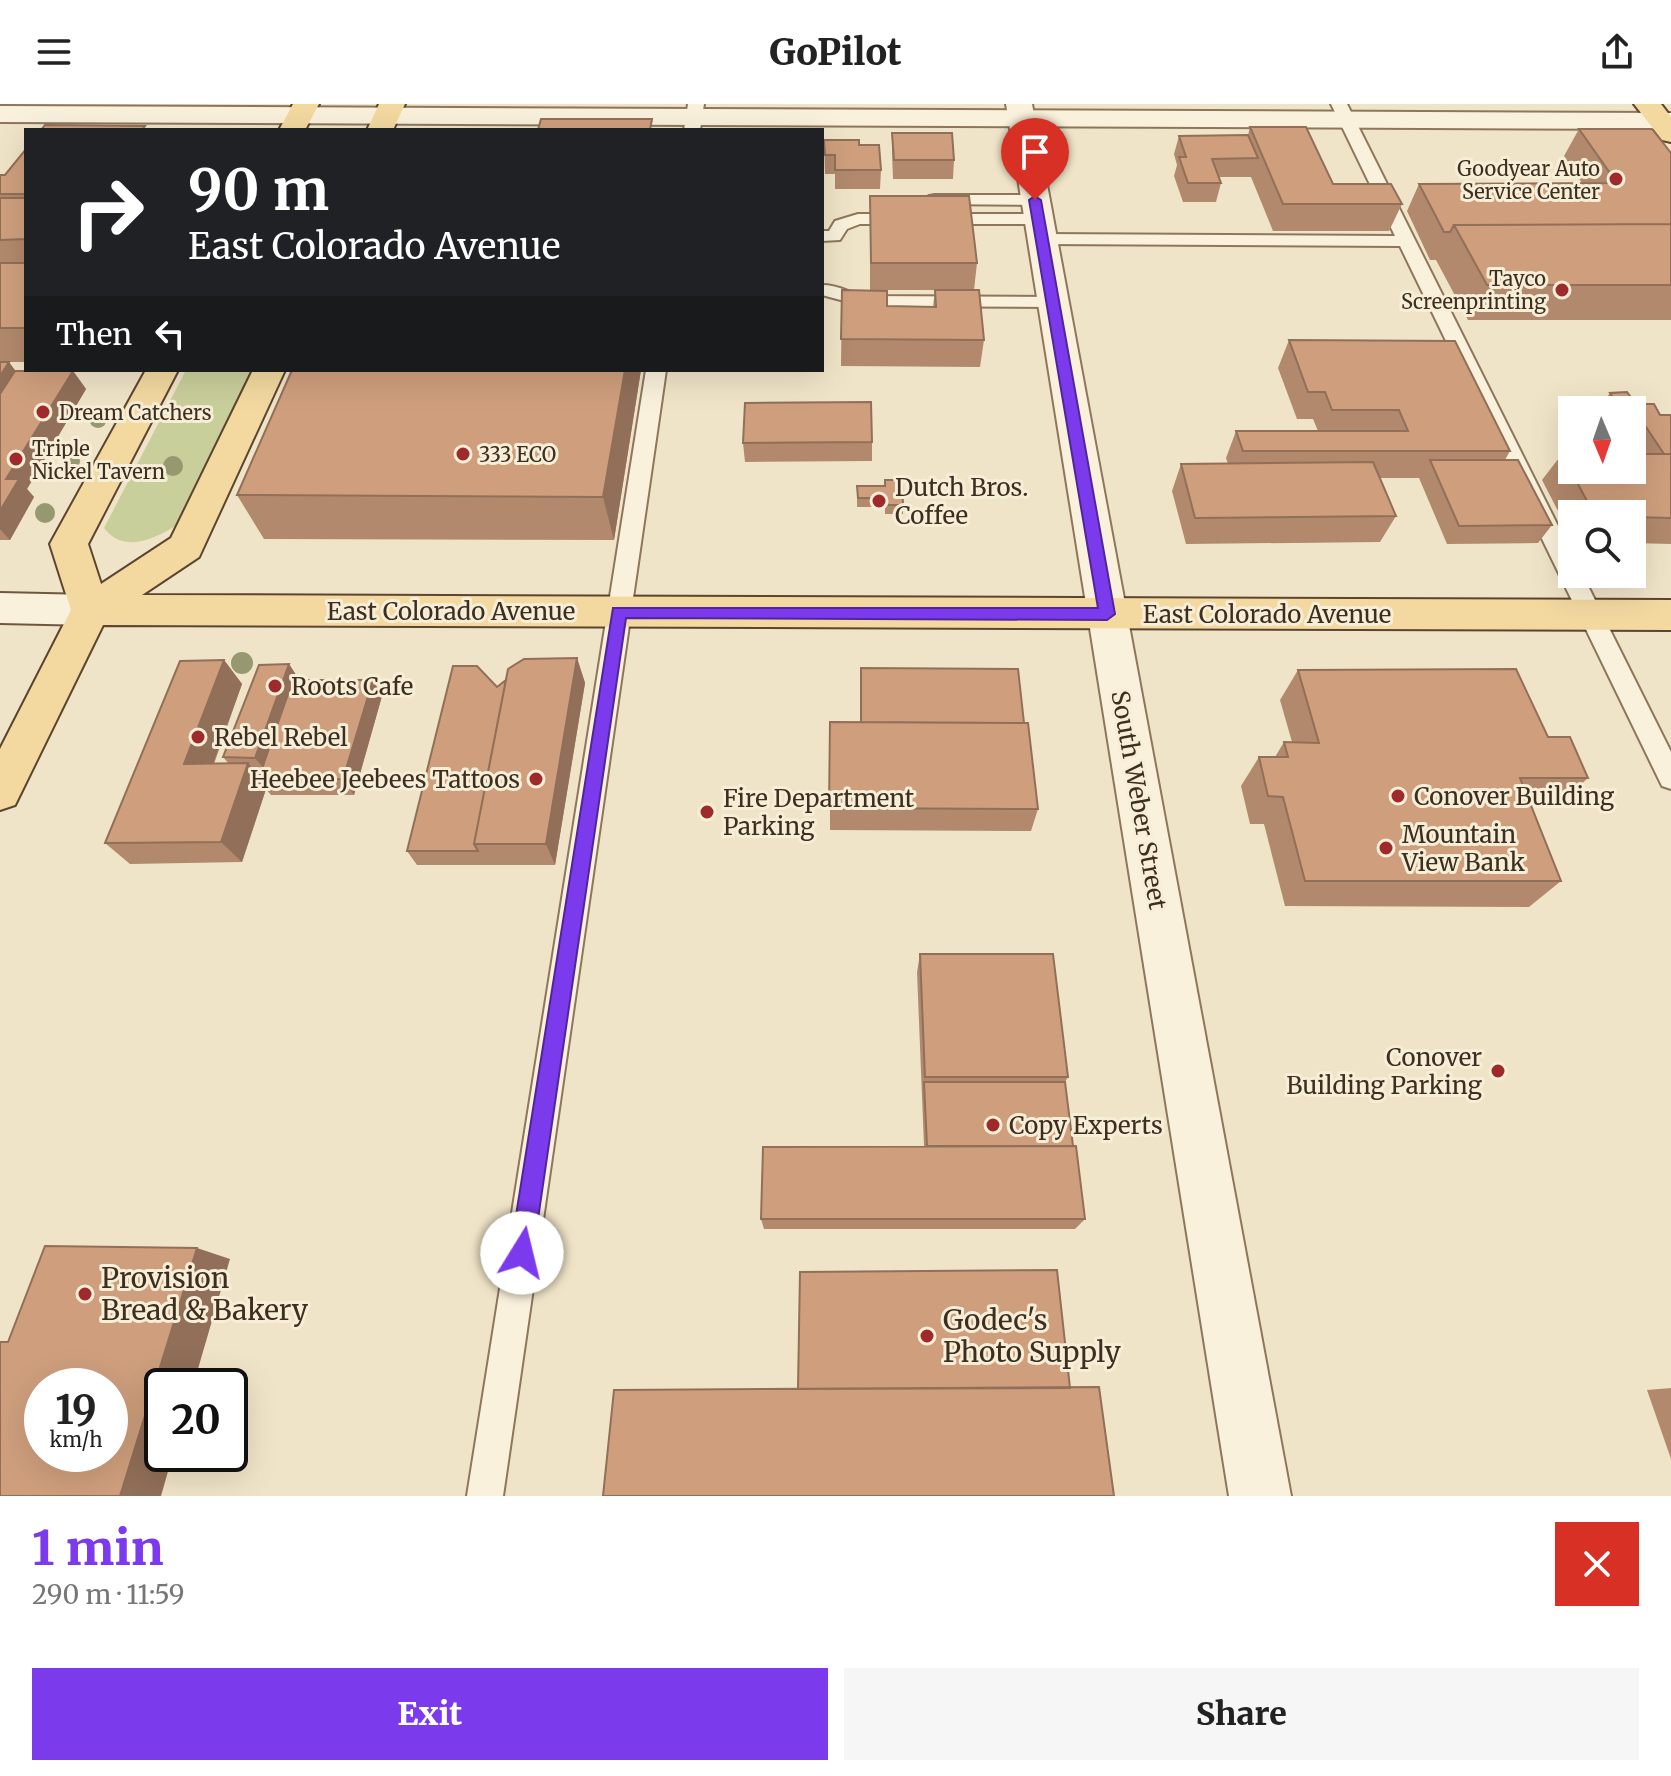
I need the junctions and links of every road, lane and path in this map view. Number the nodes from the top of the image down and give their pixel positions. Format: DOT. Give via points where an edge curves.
graph roads {
  1 [pos="5,104"];
  2 [pos="1020,110"];
  3 [pos="0,112"];
  4 [pos="1344,113"];
  5 [pos="299,116"];
  6 [pos="387,116"];
  7 [pos="694,117"];
  8 [pos="1662,120"];
  9 [pos="914,200"];
  10 [pos="1039,219"];
  11 [pos="828,236"];
  12 [pos="1405,241"];
  13 [pos="829,290"];
  14 [pos="1053,302"];
  15 [pos="161,372"];
  16 [pos="268,372"];
  17 [pos="656,372"];
  18 [pos="0,608"];
  19 [pos="91,610"];
  20 [pos="619,612"];
  21 [pos="1107,614"];
  22 [pos="1590,615"];
  23 [pos="1671,615"];
  24 [pos="1660,732"];
  25 [pos="1671,778"];
  26 [pos="0,792"];
  27 [pos="485,1496"];
  28 [pos="1260,1496"];
  1 -- 3 [label="lane"];
  2 -- 4 [label="street"];
  2 -- 7 [label="street"];
  2 -- 10 [label="street, South Weber Street"];
  3 -- 5 [label="street"];
  4 -- 8 [label="street"];
  4 -- 12 [label="lane"];
  5 -- 6 [label="street"];
  6 -- 7 [label="street"];
  9 -- 10 [label="lane"];
  10 -- 11 [label="lane" via="858,219"];
  10 -- 12 [label="lane"];
  10 -- 14 [label="street, South Weber Street"];
  12 -- 22 [label="lane"];
  13 -- 14 [label="lane" via="863,301"];
  14 -- 21 [label="street, South Weber Street"];
  15 -- 19 [label="main road" via="69,544"];
  16 -- 19 [label="main road" via="186,547"];
  17 -- 20 [label="lane"];
  18 -- 19 [label="street, East Colorado Avenue"];
  19 -- 20 [label="main road, East Colorado Avenue"];
  19 -- 26 [label="main road"];
  20 -- 21 [label="main road, East Colorado Avenue"];
  20 -- 27 [label="lane"];
  21 -- 22 [label="main road, East Colorado Avenue"];
  21 -- 28 [label="street, South Weber Street"];
  22 -- 23 [label="main road, East Colorado Avenue"];
  22 -- 24 [label="lane"];
  24 -- 25 [label="lane"];
}
